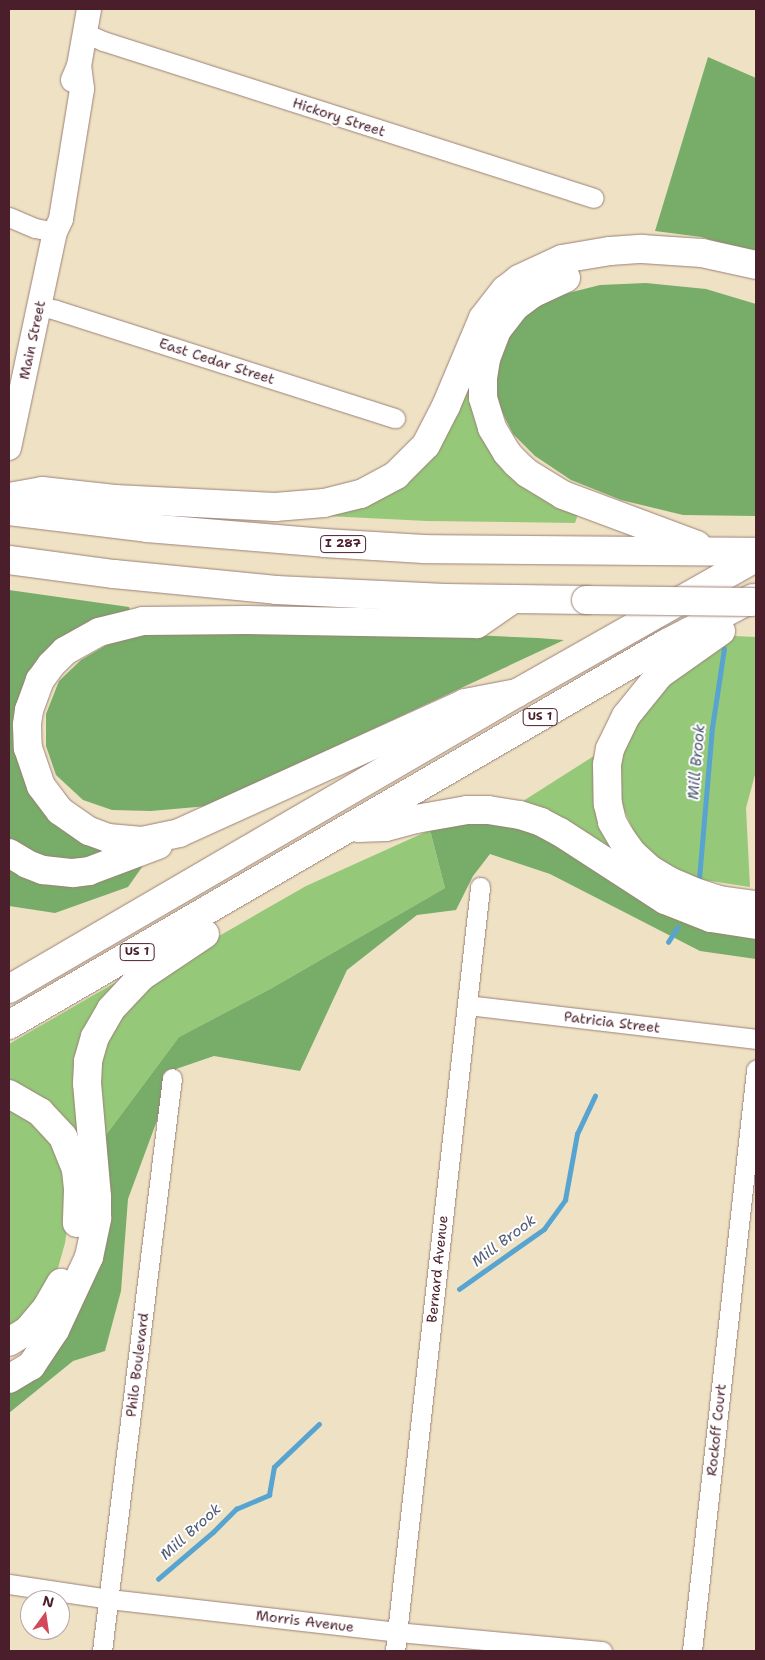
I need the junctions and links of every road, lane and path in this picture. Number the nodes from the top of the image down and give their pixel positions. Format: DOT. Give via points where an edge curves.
graph roads {
  1 [pos="90,9"];
  2 [pos="85,33"];
  3 [pos="594,198"];
  4 [pos="9,217"];
  5 [pos="54,232"];
  6 [pos="756,265"];
  7 [pos="756,283"];
  8 [pos="39,306"];
  9 [pos="395,418"];
  10 [pos="10,435"];
  11 [pos="9,496"];
  12 [pos="9,511"];
  13 [pos="697,549"];
  14 [pos="756,552"];
  15 [pos="756,558"];
  16 [pos="9,560"];
  17 [pos="513,599"];
  18 [pos="749,602"];
  19 [pos="517,694"];
  20 [pos="349,828"];
  21 [pos="179,833"];
  22 [pos="9,853"];
  23 [pos="265,877"];
  24 [pos="480,886"];
  25 [pos="756,905"];
  26 [pos="756,925"];
  27 [pos="9,989"];
  28 [pos="467,1005"];
  29 [pos="9,1025"];
  30 [pos="756,1039"];
  31 [pos="756,1070"];
  32 [pos="172,1078"];
  33 [pos="9,1094"];
  34 [pos="749,1210"];
  35 [pos="9,1342"];
  36 [pos="9,1379"];
  37 [pos="9,1584"];
  38 [pos="109,1599"];
  39 [pos="397,1632"];
  40 [pos="102,1651"];
  41 [pos="395,1651"];
  42 [pos="602,1651"];
  43 [pos="692,1651"];
  1 -- 2 [label="main road, Main Street"];
  2 -- 3 [label="street, Hickory Street"];
  2 -- 5 [label="main road, Main Street" via="79,66 71,84 50,216"];
  4 -- 5 [label="street"];
  5 -- 8 [label="main road, Main Street"];
  6 -- 11 [label="highway" via="702,253 642,249 562,259 519,279 505,290 483,318 426,445 396,475 361,494 324,504 275,507 115,499 42,491"];
  7 -- 13 [label="highway" via="701,270 664,266 616,267 574,275 532,294 515,307 497,330 486,359 483,389 489,421 507,453 526,473 563,496"];
  8 -- 9 [label="street, East Cedar Street"];
  8 -- 10 [label="main road, Main Street"];
  12 -- 13 [label="highway, I 287" via="147,528 324,544 424,548"];
  13 -- 14 [label="highway, I 287"];
  15 -- 19 [label="highway, US 1"];
  16 -- 17 [label="highway" via="276,590"];
  17 -- 18 [label="highway, bridge"];
  17 -- 21 [label="highway" via="477,624 143,621 99,632 65,651 40,680 27,725 28,748 35,772 50,800 72,821 108,838 142,841"];
  18 -- 20 [label="highway, US 1" via="667,644"];
  18 -- 25 [label="highway" via="720,632 660,674 639,698 626,716 610,750 606,786 612,822 633,854 651,870 718,900"];
  19 -- 21 [label="highway" via="465,703"];
  19 -- 27 [label="highway, US 1"];
  20 -- 23 [label="highway, US 1"];
  20 -- 26 [label="highway" via="386,827 416,818 467,810 513,813 560,832 665,900 711,918"];
  21 -- 22 [label="highway" via="168,841 89,871 43,870"];
  23 -- 29 [label="highway, US 1"];
  23 -- 36 [label="highway" via="250,905 153,967 130,987 111,1008 95,1037 87,1076 97,1197 90,1257 50,1338 31,1366"];
  24 -- 28 [label="street, Bernard Avenue"];
  28 -- 30 [label="street, Patricia Street"];
  28 -- 39 [label="street, Bernard Avenue"];
  31 -- 34 [label="street, Rockoff Court"];
  32 -- 38 [label="street, Philo Boulevard"];
  33 -- 35 [label="highway" via="40,1112 63,1137 76,1170 79,1210 72,1253 59,1287 28,1330"];
  34 -- 43 [label="street, Rockoff Court"];
  37 -- 38 [label="street, Morris Avenue"];
  38 -- 39 [label="street, Morris Avenue"];
  38 -- 40 [label="street, Philo Boulevard"];
  39 -- 41 [label="street, Bernard Avenue"];
  39 -- 42 [label="street, Morris Avenue"];
}
